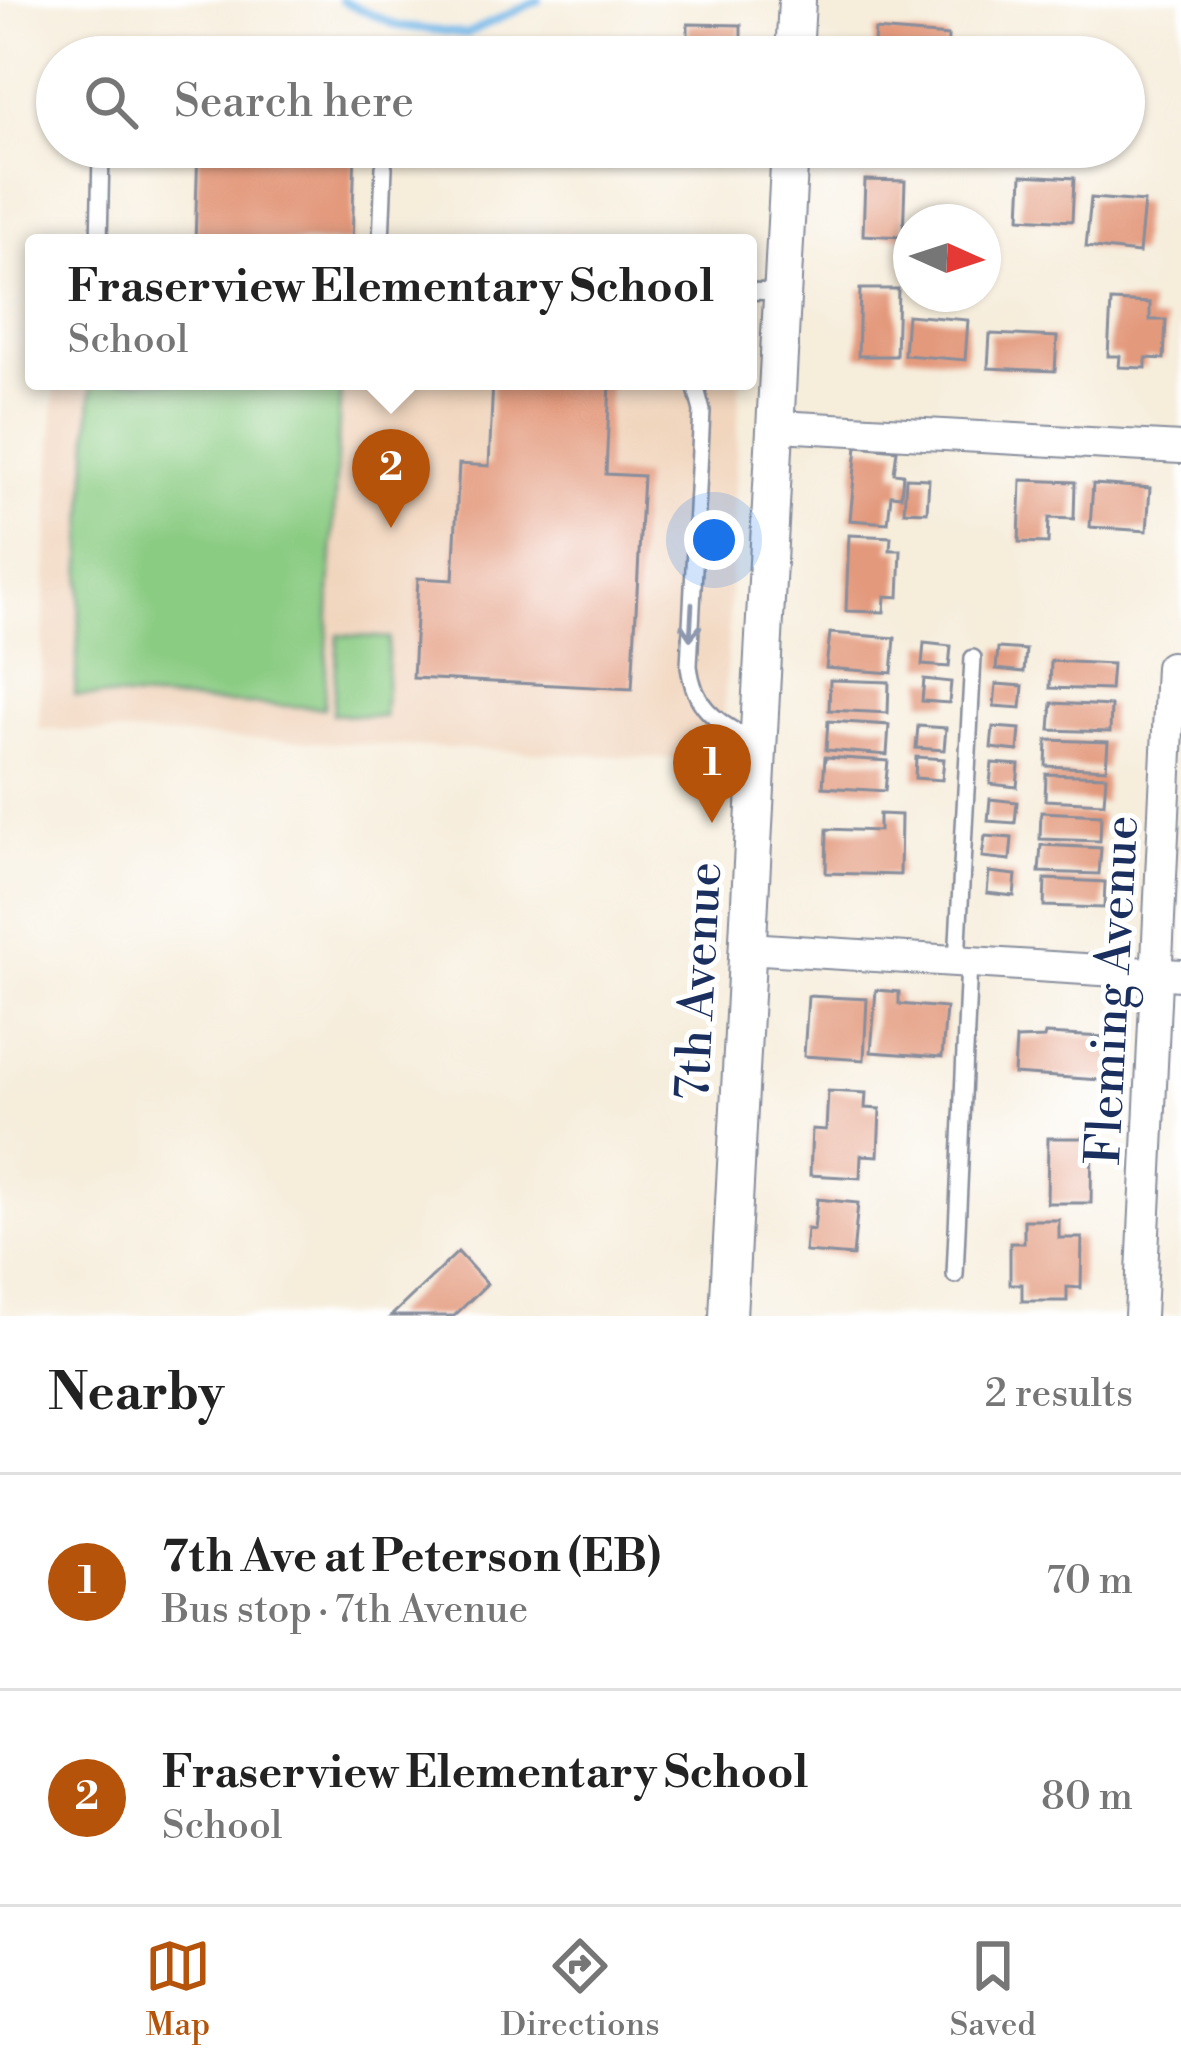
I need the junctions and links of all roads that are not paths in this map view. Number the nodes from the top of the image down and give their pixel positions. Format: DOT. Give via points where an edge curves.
graph roads {
  1 [pos="796,0"];
  2 [pos="795,36"];
  3 [pos="101,168"];
  4 [pos="384,168"];
  5 [pos="786,168"];
  6 [pos="99,234"];
  7 [pos="381,234"];
  8 [pos="766,291"];
  9 [pos="696,390"];
  10 [pos="778,426"];
  11 [pos="1181,448"];
  12 [pos="973,658"];
  13 [pos="1171,667"];
  14 [pos="759,745"];
  15 [pos="747,948"];
  16 [pos="963,962"];
  17 [pos="1169,974"];
  18 [pos="955,1275"];
  19 [pos="728,1316"];
  20 [pos="1140,1316"];
  1 -- 2 [label="street"];
  3 -- 6 [label="lane"];
  4 -- 7 [label="lane"];
  5 -- 8 [label="street, 7th Avenue"];
  8 -- 10 [label="street, 7th Avenue"];
  9 -- 14 [label="lane, one-way" via="692,690 705,712"];
  10 -- 11 [label="street"];
  10 -- 14 [label="street, 7th Avenue"];
  12 -- 16 [label="lane"];
  13 -- 17 [label="street, Fleming Avenue"];
  14 -- 15 [label="street, 7th Avenue"];
  15 -- 16 [label="street"];
  15 -- 19 [label="street, 7th Avenue"];
  16 -- 17 [label="street"];
  16 -- 18 [label="lane"];
  17 -- 20 [label="street, Fleming Avenue"];
}
